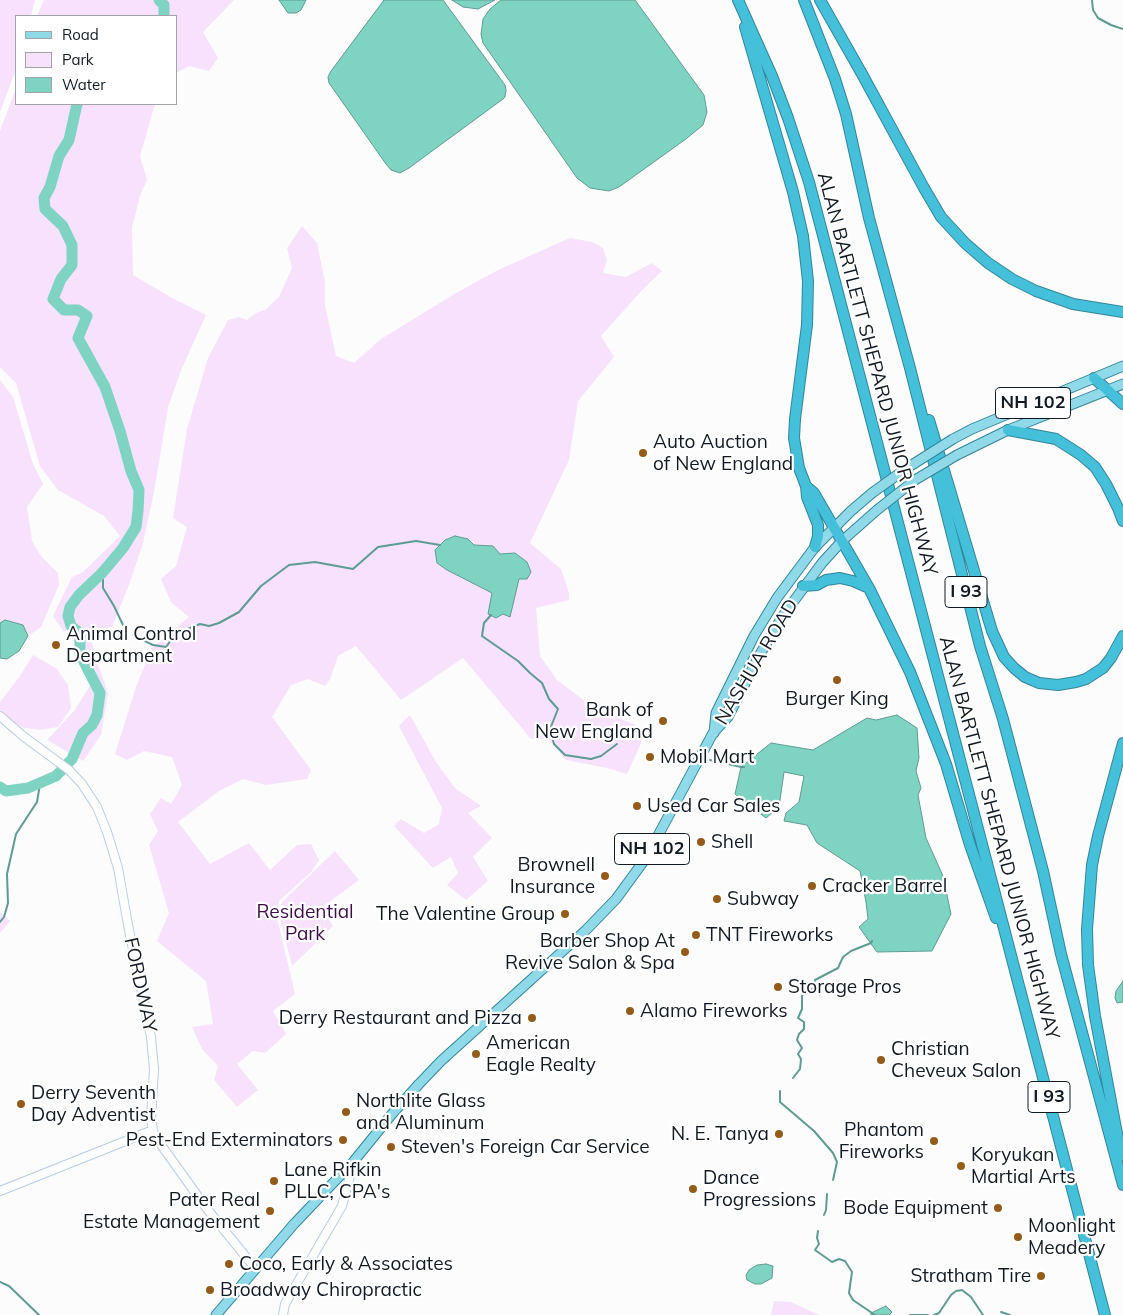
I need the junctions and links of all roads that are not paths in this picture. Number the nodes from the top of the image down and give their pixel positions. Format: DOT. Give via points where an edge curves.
graph roads {
  1 [pos="738,0"];
  2 [pos="804,0"];
  3 [pos="820,0"];
  4 [pos="1123,312"];
  5 [pos="1123,366"];
  6 [pos="910,368"];
  7 [pos="1094,378"];
  8 [pos="1123,384"];
  9 [pos="1109,390"];
  10 [pos="1123,404"];
  11 [pos="1008,430"];
  12 [pos="806,486"];
  13 [pos="1123,521"];
  14 [pos="834,527"];
  15 [pos="842,541"];
  16 [pos="815,547"];
  17 [pos="803,586"];
  18 [pos="869,588"];
  19 [pos="1123,636"];
  20 [pos="0,716"];
  21 [pos="714,733"];
  22 [pos="1123,743"];
  23 [pos="1018,980"];
  24 [pos="153,1130"];
  25 [pos="354,1161"];
  26 [pos="1123,1166"];
  27 [pos="1123,1185"];
  28 [pos="0,1191"];
  29 [pos="255,1268"];
  30 [pos="216,1315"];
  31 [pos="283,1315"];
  32 [pos="1105,1315"];
  1 -- 12 [label="highway" via="803,236 808,280 807,324 794,438"];
  1 -- 23 [label="highway, ALAN BARTLETT SHEPARD JUNIOR HIGHWAY / I 93" via="777,90 809,182"];
  2 -- 6 [label="highway, ALAN BARTLETT SHEPARD JUNIOR HIGHWAY / I 93" via="846,114 869,218"];
  3 -- 4 [label="highway" via="924,188 941,216 965,243 1012,280 1036,291 1073,304"];
  5 -- 7 [label="main road, NASHUA ROAD / NH 102"];
  6 -- 19 [label="highway" via="935,436 992,631 1004,657 1032,680 1049,685 1067,684 1086,679 1103,668"];
  6 -- 27 [label="highway, ALAN BARTLETT SHEPARD JUNIOR HIGHWAY / I 93"];
  7 -- 9 [label="highway"];
  7 -- 14 [label="main road, NASHUA ROAD / NH 102, bridge" via="953,439 872,493"];
  8 -- 9 [label="main road, NASHUA ROAD / NH 102"];
  9 -- 10 [label="highway"];
  9 -- 11 [label="main road, NASHUA ROAD / NH 102"];
  11 -- 13 [label="highway" via="1056,439 1081,455 1106,484"];
  11 -- 15 [label="main road, NASHUA ROAD / NH 102, bridge" via="957,454 915,480"];
  12 -- 14 [label="highway" via="814,493"];
  12 -- 16 [label="highway" via="819,530"];
  14 -- 15 [label="highway"];
  14 -- 16 [label="main road, NASHUA ROAD / NH 102"];
  15 -- 17 [label="main road, NASHUA ROAD / NH 102"];
  15 -- 18 [label="highway"];
  16 -- 21 [label="main road, NASHUA ROAD / NH 102" via="777,598 754,636 716,713"];
  17 -- 18 [label="highway" via="840,578"];
  17 -- 21 [label="main road, NASHUA ROAD / NH 102" via="770,636 728,717"];
  18 -- 23 [label="highway" via="923,702"];
  20 -- 24 [label="street, FORDWAY" via="82,784 97,807 107,832 118,868 152,1046"];
  21 -- 25 [label="main road, NASHUA ROAD / NH 102" via="642,864 607,909 433,1069"];
  22 -- 26 [label="highway" via="1094,855 1088,907 1088,965"];
  23 -- 32 [label="highway, ALAN BARTLETT SHEPARD JUNIOR HIGHWAY / I 93"];
  24 -- 28 [label="street"];
  24 -- 29 [label="street, FORDWAY" via="157,1141 207,1210"];
  25 -- 29 [label="main road, NH 102"];
  25 -- 31 [label="street" via="342,1206 288,1300"];
  29 -- 30 [label="main road, NH 102"];
}
